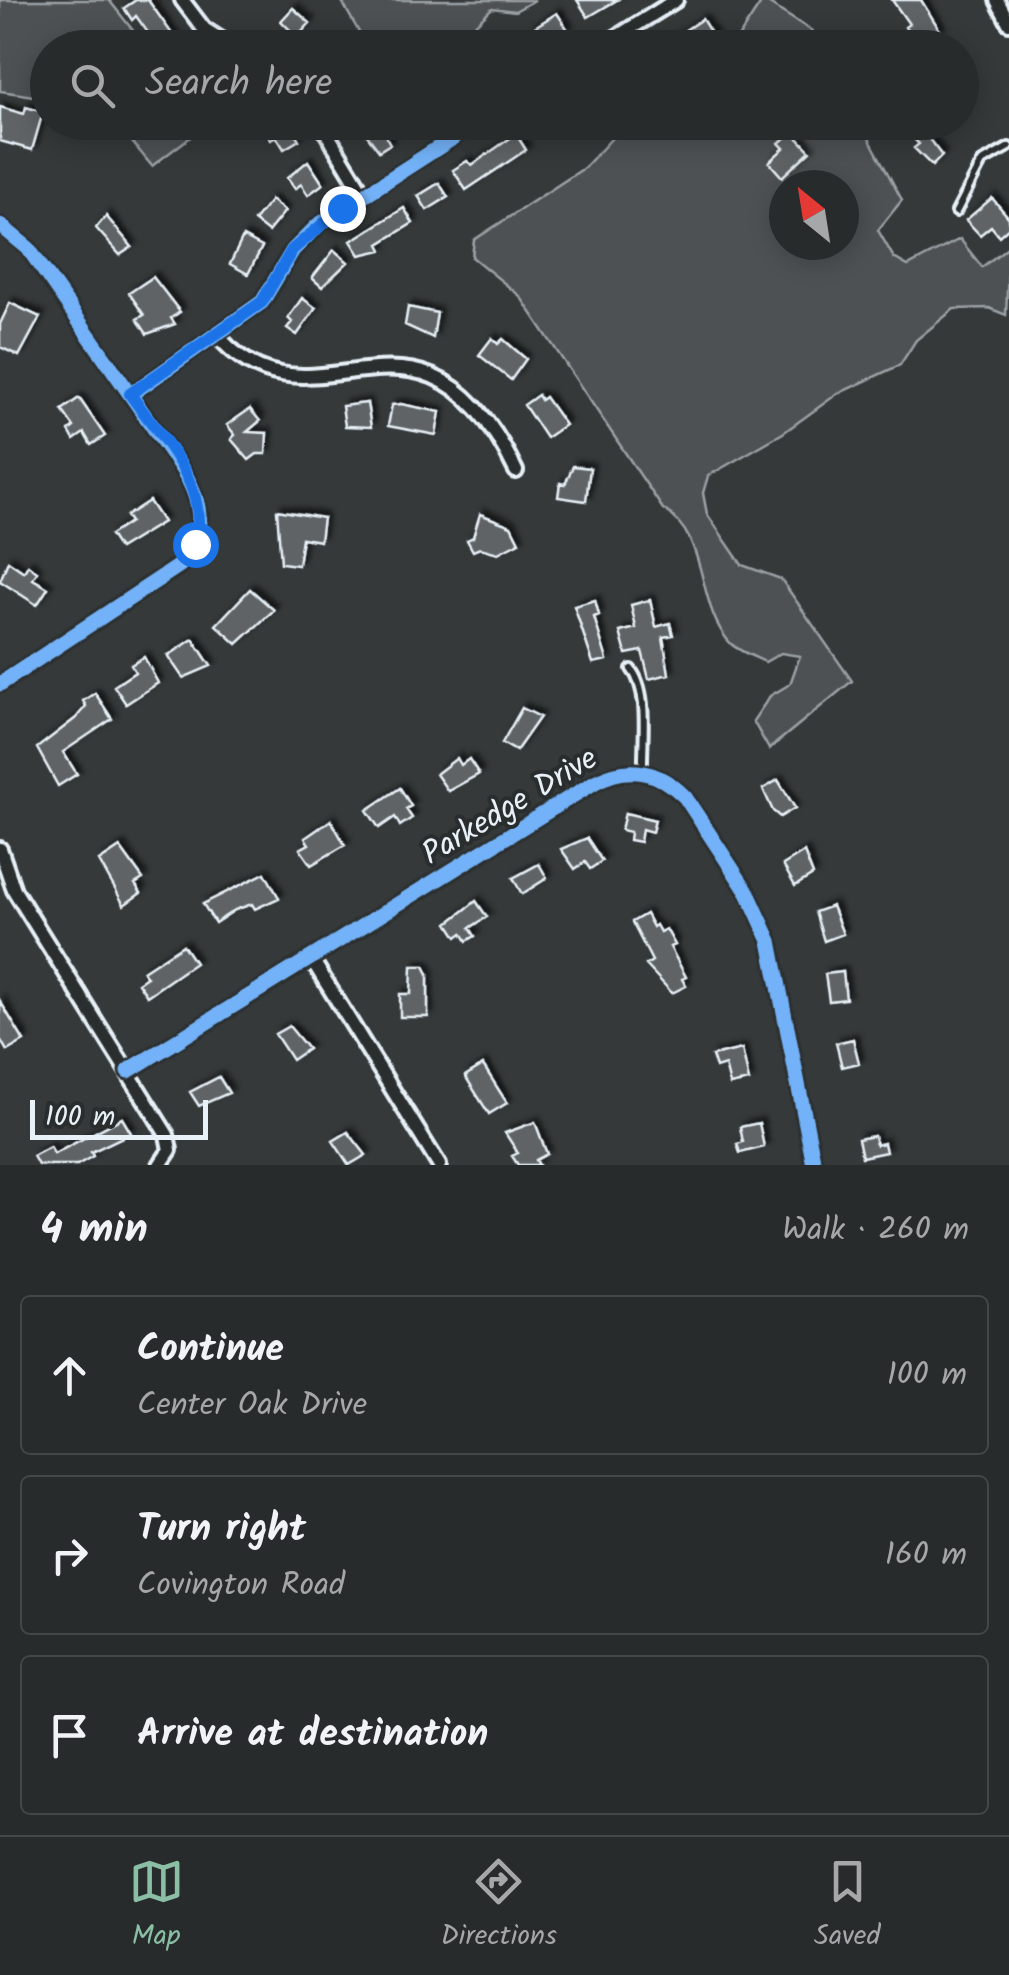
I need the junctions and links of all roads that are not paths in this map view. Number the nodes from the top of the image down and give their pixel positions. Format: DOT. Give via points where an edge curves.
graph roads {
  1 [pos="182,0"];
  2 [pos="676,0"];
  3 [pos="997,0"];
  4 [pos="1009,23"];
  5 [pos="206,30"];
  6 [pos="628,30"];
  7 [pos="331,140"];
  8 [pos="449,140"];
  9 [pos="1009,147"];
  10 [pos="363,194"];
  11 [pos="956,212"];
  12 [pos="0,225"];
  13 [pos="218,336"];
  14 [pos="130,394"];
  15 [pos="516,471"];
  16 [pos="630,669"];
  17 [pos="0,684"];
  18 [pos="643,772"];
  19 [pos="0,850"];
  20 [pos="311,958"];
  21 [pos="128,1071"];
  22 [pos="160,1165"];
  23 [pos="439,1165"];
  24 [pos="814,1165"];
  1 -- 5 [label="street"];
  2 -- 6 [label="street"];
  3 -- 4 [label="street"];
  7 -- 10 [label="street"];
  8 -- 10 [label="street"];
  9 -- 11 [label="lane" via="982,162"];
  10 -- 13 [label="street" via="308,233 262,302"];
  12 -- 14 [label="street" via="28,248"];
  13 -- 14 [label="street"];
  13 -- 15 [label="street" via="241,358 275,375 396,367 435,376 484,414"];
  14 -- 17 [label="street" via="195,492 201,520 195,544 169,573"];
  16 -- 18 [label="lane" via="640,693"];
  18 -- 20 [label="street, Parkedge Drive" via="622,771 594,782"];
  18 -- 24 [label="street, Parkedge Drive" via="685,796 762,919 776,960"];
  19 -- 21 [label="street" via="14,890"];
  20 -- 21 [label="street, Parkedge Drive"];
  20 -- 23 [label="street"];
  21 -- 22 [label="street" via="170,1142"];
}
